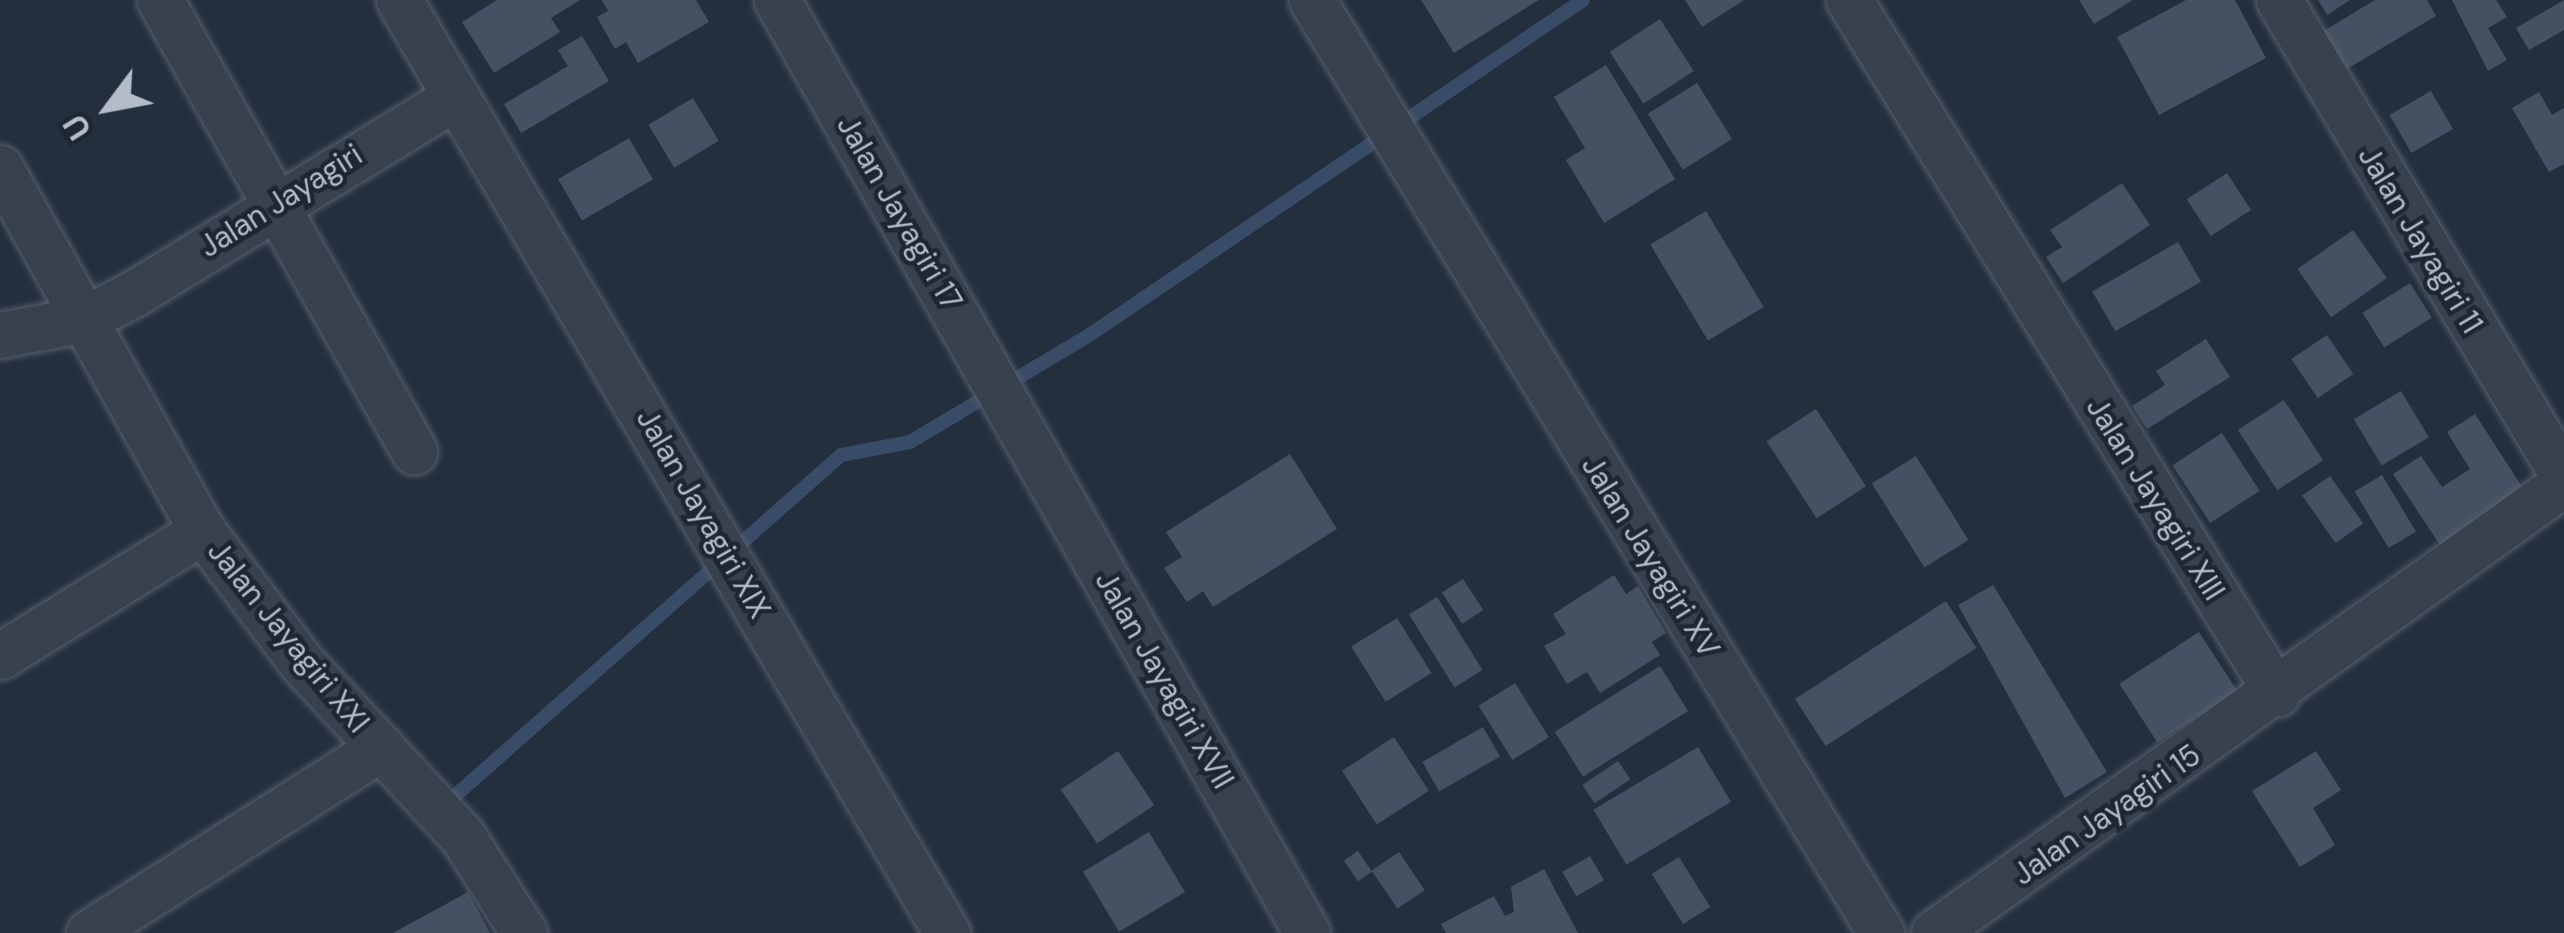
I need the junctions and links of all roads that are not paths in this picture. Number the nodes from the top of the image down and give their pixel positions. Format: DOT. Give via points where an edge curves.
graph roads {
  1 [pos="160,0"];
  2 [pos="399,0"];
  3 [pos="777,0"];
  4 [pos="1312,0"];
  5 [pos="1850,0"];
  6 [pos="2279,0"];
  7 [pos="456,97"];
  8 [pos="0,168"];
  9 [pos="268,208"];
  10 [pos="85,319"];
  11 [pos="0,334"];
  12 [pos="1021,427"];
  13 [pos="414,451"];
  14 [pos="2564,480"];
  15 [pos="202,531"];
  16 [pos="0,656"];
  17 [pos="2276,693"];
  18 [pos="381,748"];
  19 [pos="89,933"];
  20 [pos="524,933"];
  21 [pos="947,933"];
  22 [pos="1307,933"];
  23 [pos="1881,933"];
  24 [pos="1934,933"];
  1 -- 9 [label="street"];
  2 -- 7 [label="street"];
  3 -- 12 [label="street, Jalan Jayagiri 17"];
  4 -- 23 [label="street, Jalan Jayagiri XV"];
  5 -- 17 [label="street, Jalan Jayagiri XIII"];
  6 -- 14 [label="street, Jalan Jayagiri 11"];
  7 -- 9 [label="street, Jalan Jayagiri"];
  7 -- 21 [label="street, Jalan Jayagiri XIX"];
  8 -- 10 [label="street, Jalan Jayagiri XXI"];
  9 -- 10 [label="street, Jalan Jayagiri"];
  9 -- 13 [label="street"];
  10 -- 11 [label="street, Jalan Jayagiri"];
  10 -- 15 [label="street, Jalan Jayagiri XXI"];
  12 -- 22 [label="street, Jalan Jayagiri XVII"];
  14 -- 17 [label="street"];
  15 -- 16 [label="street"];
  15 -- 18 [label="street, Jalan Jayagiri XXI"];
  17 -- 24 [label="street, Jalan Jayagiri 15"];
  18 -- 19 [label="street"];
  18 -- 20 [label="street, Jalan Jayagiri XXI" via="463,837"];
}
